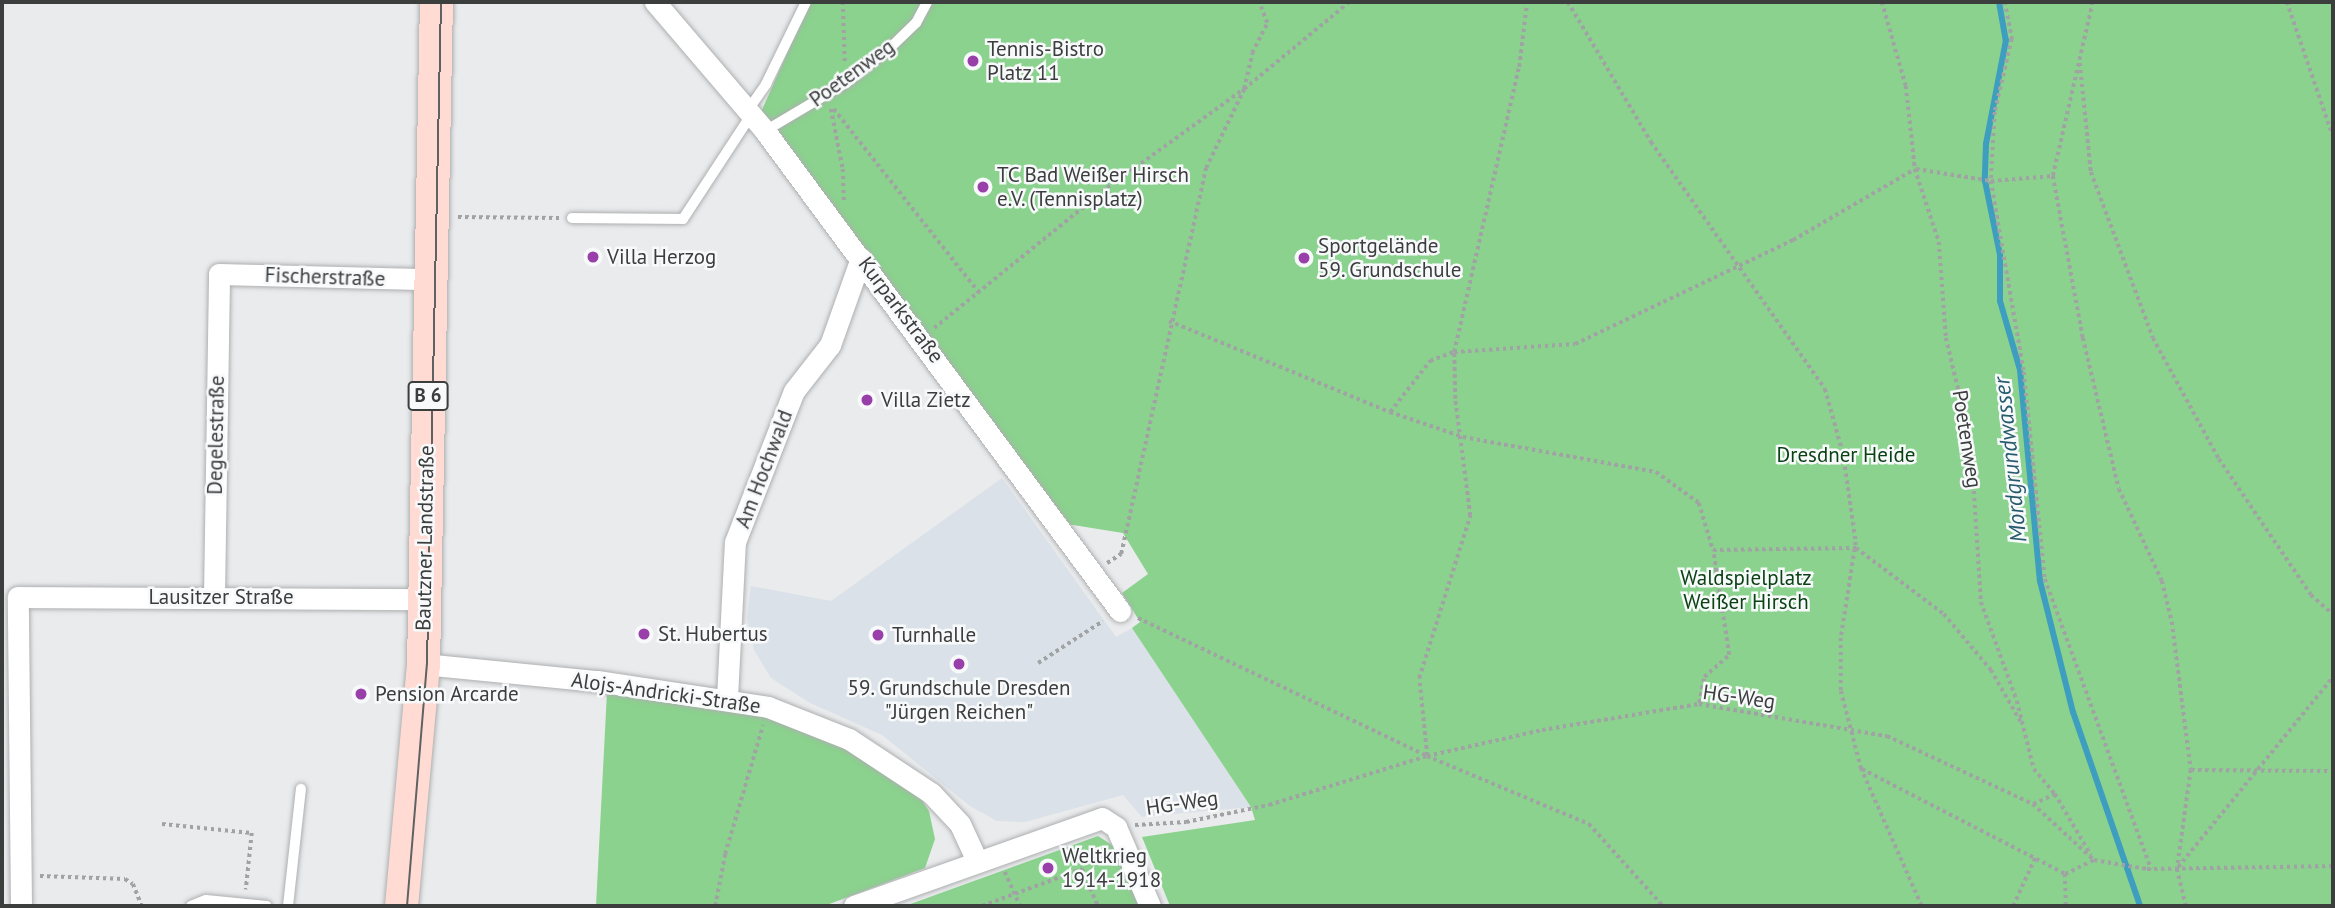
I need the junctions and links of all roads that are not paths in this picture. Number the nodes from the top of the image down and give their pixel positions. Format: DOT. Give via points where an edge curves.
graph roads {
  1 [pos="436,2"];
  2 [pos="655,2"];
  3 [pos="806,2"];
  4 [pos="927,2"];
  5 [pos="755,119"];
  6 [pos="572,218"];
  7 [pos="861,258"];
  8 [pos="219,274"];
  9 [pos="430,279"];
  10 [pos="214,596"];
  11 [pos="423,599"];
  12 [pos="1120,611"];
  13 [pos="422,664"];
  14 [pos="727,698"];
  15 [pos="301,789"];
  16 [pos="987,858"];
  17 [pos="14,866"];
  18 [pos="20,906"];
  19 [pos="191,906"];
  20 [pos="267,906"];
  21 [pos="288,906"];
  22 [pos="401,906"];
  23 [pos="854,906"];
  24 [pos="1150,906"];
  1 -- 9 [label="main road, Bautzner Landstraße / B 6"];
  2 -- 5 [label="street, Kurparkstraße"];
  3 -- 5 [label="lane" via="766,84"];
  4 -- 5 [label="lane, Poetenweg" via="916,23 846,83"];
  5 -- 6 [label="lane" via="683,219"];
  5 -- 7 [label="street, Kurparkstraße"];
  7 -- 12 [label="street, Kurparkstraße"];
  7 -- 14 [label="street, Am Hochwald" via="830,345 794,391 735,542"];
  8 -- 9 [label="street, Fischerstraße"];
  8 -- 10 [label="street, Degelestraße"];
  9 -- 11 [label="main road, Bautzner Landstraße / B 6"];
  10 -- 11 [label="street, Lausitzer Straße"];
  10 -- 17 [label="street, Lausitzer Straße" via="18,597"];
  11 -- 13 [label="main road, Bautzner Landstraße / B 6"];
  13 -- 14 [label="street, Alojs-Andricki-Straße"];
  13 -- 22 [label="main road, Bautzner Landstraße / B 6"];
  14 -- 16 [label="street, Alojs-Andricki-Straße" via="768,706 849,739 931,793"];
  15 -- 21 [label="lane"];
  16 -- 23 [label="street"];
  16 -- 24 [label="street" via="1102,818 1116,827"];
  17 -- 18 [label="street"];
  19 -- 20 [label="lane" via="206,900"];
}
